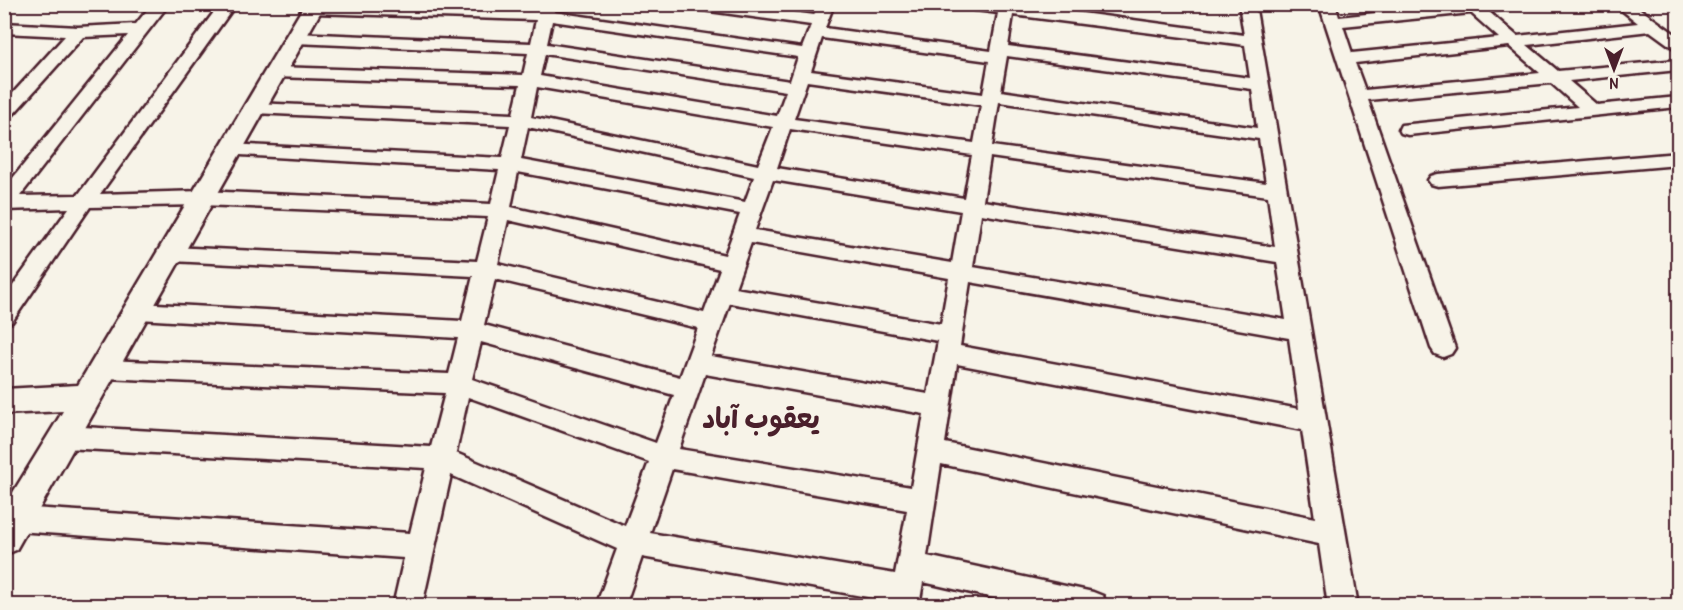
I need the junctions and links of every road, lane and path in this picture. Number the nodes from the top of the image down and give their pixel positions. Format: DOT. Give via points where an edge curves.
graph roads {
  1 [pos="161,4"];
  2 [pos="228,4"];
  3 [pos="695,4"];
  4 [pos="968,4"];
  5 [pos="1247,4"];
  6 [pos="1510,4"];
  7 [pos="1622,4"];
  8 [pos="314,6"];
  9 [pos="1007,6"];
  10 [pos="1472,6"];
  11 [pos="547,10"];
  12 [pos="1330,13"];
  13 [pos="821,19"];
  14 [pos="1654,26"];
  15 [pos="4,28"];
  16 [pos="142,28"];
  17 [pos="78,32"];
  18 [pos="295,38"];
  19 [pos="1253,40"];
  20 [pos="1513,41"];
  21 [pos="1678,43"];
  22 [pos="538,48"];
  23 [pos="998,53"];
  24 [pos="1346,59"];
  25 [pos="1678,64"];
  26 [pos="275,72"];
  27 [pos="802,72"];
  28 [pos="1555,77"];
  29 [pos="530,80"];
  30 [pos="1260,85"];
  31 [pos="1358,96"];
  32 [pos="991,98"];
  33 [pos="1678,102"];
  34 [pos="254,108"];
  35 [pos="1594,111"];
  36 [pos="4,114"];
  37 [pos="520,120"];
  38 [pos="784,123"];
  39 [pos="1408,129"];
  40 [pos="1268,135"];
  41 [pos="229,150"];
  42 [pos="982,150"];
  43 [pos="1678,159"];
  44 [pos="510,164"];
  45 [pos="766,173"];
  46 [pos="1438,180"];
  47 [pos="1277,190"];
  48 [pos="202,198"];
  49 [pos="84,201"];
  50 [pos="5,203"];
  51 [pos="972,206"];
  52 [pos="752,210"];
  53 [pos="499,211"];
  54 [pos="744,236"];
  55 [pos="171,254"];
  56 [pos="1287,256"];
  57 [pos="733,264"];
  58 [pos="485,269"];
  59 [pos="961,273"];
  60 [pos="723,294"];
  61 [pos="139,311"];
  62 [pos="4,316"];
  63 [pos="712,323"];
  64 [pos="470,330"];
  65 [pos="1299,331"];
  66 [pos="949,343"];
  67 [pos="1443,348"];
  68 [pos="698,363"];
  69 [pos="105,369"];
  70 [pos="458,384"];
  71 [pos="688,388"];
  72 [pos="88,397"];
  73 [pos="4,402"];
  74 [pos="938,406"];
  75 [pos="1314,422"];
  76 [pos="65,436"];
  77 [pos="930,451"];
  78 [pos="664,457"];
  79 [pos="440,458"];
  80 [pos="922,501"];
  81 [pos="10,529"];
  82 [pos="1332,534"];
  83 [pos="633,543"];
  84 [pos="420,546"];
  85 [pos="907,587"];
  86 [pos="407,606"];
  87 [pos="610,606"];
  88 [pos="1093,606"];
  89 [pos="1343,606"];
  1 -- 16 [label="street"];
  2 -- 49 [label="street"];
  3 -- 13 [label="street"];
  4 -- 9 [label="street"];
  5 -- 19 [label="street"];
  6 -- 10 [label="street"];
  7 -- 14 [label="street"];
  8 -- 11 [label="street"];
  8 -- 18 [label="street"];
  9 -- 19 [label="street"];
  9 -- 23 [label="street"];
  10 -- 12 [label="street"];
  10 -- 20 [label="street"];
  11 -- 22 [label="street"];
  11 -- 27 [label="street"];
  12 -- 24 [label="street"];
  13 -- 23 [label="street"];
  13 -- 27 [label="street"];
  14 -- 20 [label="street"];
  14 -- 21 [label="street"];
  15 -- 17 [label="street"];
  16 -- 17 [label="street"];
  16 -- 50 [label="street"];
  17 -- 36 [label="street"];
  18 -- 22 [label="street"];
  18 -- 26 [label="street"];
  19 -- 30 [label="street"];
  20 -- 24 [label="street"];
  20 -- 28 [label="street"];
  22 -- 27 [label="street"];
  22 -- 29 [label="street"];
  23 -- 30 [label="street"];
  23 -- 32 [label="street"];
  24 -- 31 [label="street"];
  25 -- 28 [label="street"];
  26 -- 29 [label="street"];
  26 -- 34 [label="street"];
  27 -- 32 [label="street"];
  27 -- 38 [label="street"];
  28 -- 31 [label="street"];
  28 -- 35 [label="street"];
  29 -- 37 [label="street"];
  29 -- 38 [label="street"];
  30 -- 40 [label="street"];
  31 -- 67 [label="street"];
  32 -- 40 [label="street"];
  32 -- 42 [label="street"];
  33 -- 35 [label="street"];
  34 -- 37 [label="street"];
  34 -- 41 [label="street"];
  35 -- 39 [label="street"];
  37 -- 44 [label="street"];
  37 -- 45 [label="street"];
  38 -- 42 [label="street"];
  38 -- 45 [label="street"];
  40 -- 47 [label="street"];
  41 -- 44 [label="street"];
  41 -- 48 [label="street"];
  42 -- 47 [label="street"];
  42 -- 51 [label="street"];
  43 -- 46 [label="street"];
  44 -- 52 [label="street"];
  44 -- 53 [label="street"];
  45 -- 51 [label="street"];
  45 -- 52 [label="street"];
  47 -- 56 [label="street"];
  48 -- 49 [label="street"];
  48 -- 53 [label="street"];
  48 -- 55 [label="street"];
  49 -- 50 [label="street"];
  49 -- 62 [label="street"];
  51 -- 56 [label="street"];
  51 -- 59 [label="street"];
  52 -- 54 [label="street"];
  53 -- 57 [label="street"];
  53 -- 58 [label="street"];
  54 -- 57 [label="street"];
  54 -- 59 [label="street"];
  55 -- 58 [label="street"];
  55 -- 61 [label="street"];
  56 -- 65 [label="street"];
  57 -- 60 [label="street"];
  58 -- 63 [label="street"];
  58 -- 64 [label="street"];
  59 -- 65 [label="street"];
  59 -- 66 [label="street"];
  60 -- 63 [label="street"];
  60 -- 66 [label="street"];
  61 -- 64 [label="street"];
  61 -- 69 [label="street"];
  63 -- 68 [label="street"];
  64 -- 70 [label="street"];
  64 -- 71 [label="street"];
  65 -- 75 [label="street"];
  66 -- 74 [label="street"];
  66 -- 75 [label="street"];
  68 -- 71 [label="street"];
  68 -- 74 [label="street"];
  69 -- 70 [label="street"];
  69 -- 72 [label="street"];
  70 -- 78 [label="street"];
  70 -- 79 [label="street"];
  71 -- 78 [label="street"];
  72 -- 73 [label="street"];
  72 -- 76 [label="street"];
  74 -- 77 [label="street"];
  75 -- 82 [label="street"];
  76 -- 79 [label="street"];
  76 -- 81 [label="street"];
  77 -- 80 [label="street"];
  77 -- 82 [label="street"];
  78 -- 80 [label="street"];
  78 -- 83 [label="street"];
  79 -- 83 [label="street"];
  79 -- 84 [label="street"];
  80 -- 85 [label="street"];
  81 -- 84 [label="street"];
  82 -- 89 [label="street"];
  83 -- 85 [label="street"];
  83 -- 87 [label="street"];
  84 -- 86 [label="street"];
  85 -- 88 [label="street"];
}
